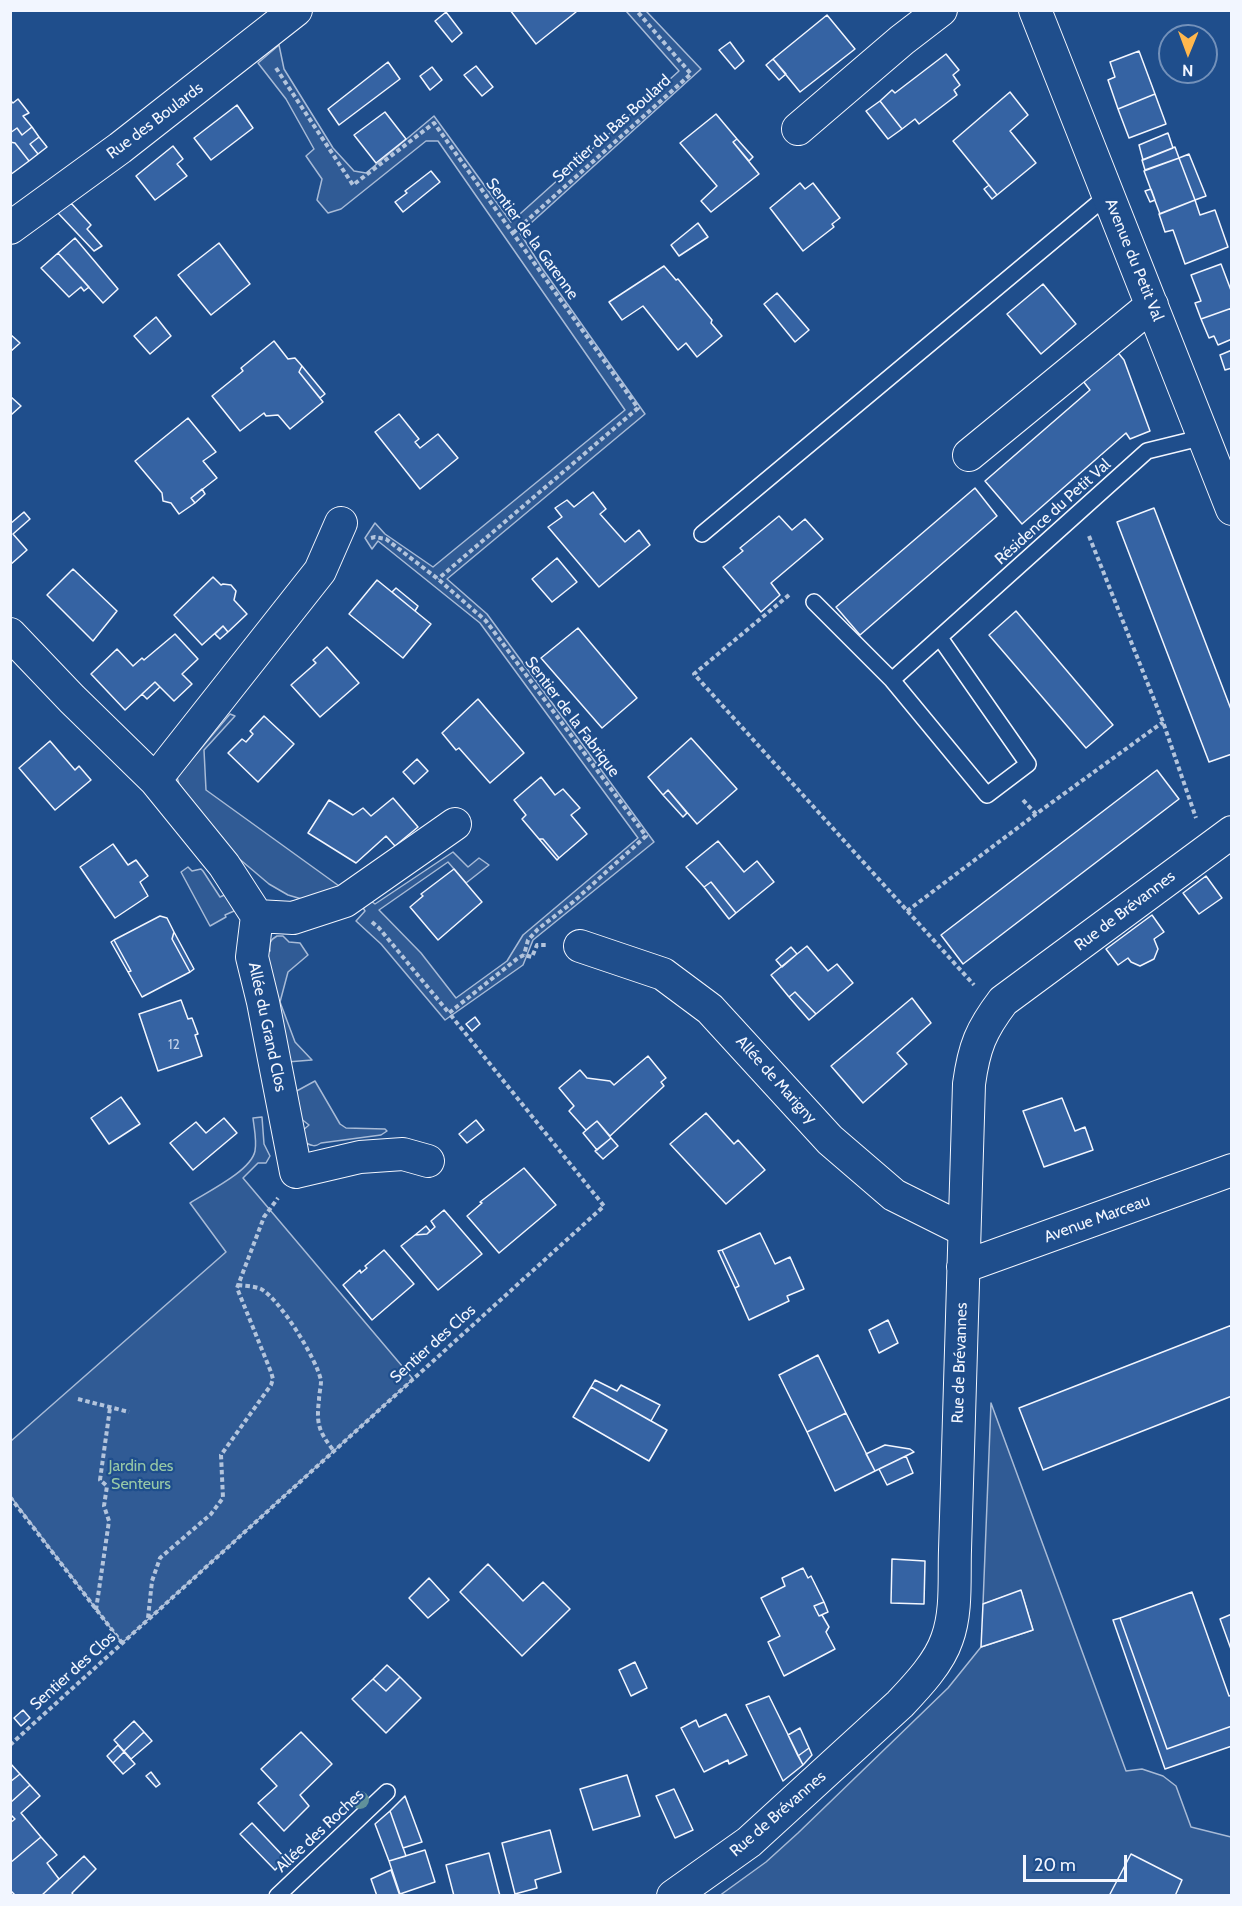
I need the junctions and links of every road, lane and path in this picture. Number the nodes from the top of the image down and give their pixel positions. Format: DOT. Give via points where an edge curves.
graph roads {
  1 [pos="296,10"];
  2 [pos="636,10"];
  3 [pos="941,10"];
  4 [pos="1035,10"];
  5 [pos="259,41"];
  6 [pos="798,129"];
  7 [pos="1108,195"];
  8 [pos="10,228"];
  9 [pos="513,233"];
  10 [pos="1152,305"];
  11 [pos="1204,436"];
  12 [pos="969,455"];
  13 [pos="1232,509"];
  14 [pos="1077,514"];
  15 [pos="341,523"];
  16 [pos="702,534"];
  17 [pos="438,579"];
  18 [pos="814,602"];
  19 [pos="10,634"];
  20 [pos="940,638"];
  21 [pos="892,680"];
  22 [pos="1163,722"];
  23 [pos="155,780"];
  24 [pos="1007,782"];
  25 [pos="1036,814"];
  26 [pos="455,824"];
  27 [pos="1232,832"];
  28 [pos="1207,850"];
  29 [pos="345,901"];
  30 [pos="907,911"];
  31 [pos="258,916"];
  32 [pos="537,945"];
  33 [pos="580,946"];
  34 [pos="524,955"];
  35 [pos="996,1010"];
  36 [pos="449,1013"];
  37 [pos="428,1161"];
  38 [pos="1232,1170"];
  39 [pos="296,1172"];
  40 [pos="964,1230"];
  41 [pos="963,1267"];
  42 [pos="238,1284"];
  43 [pos="78,1399"];
  44 [pos="110,1408"];
  45 [pos="129,1412"];
  46 [pos="334,1450"];
  47 [pos="10,1497"];
  48 [pos="96,1610"];
  49 [pos="148,1619"];
  50 [pos="122,1643"];
  51 [pos="10,1745"];
  52 [pos="387,1792"];
  53 [pos="277,1896"];
  54 [pos="673,1896"];
  1 -- 5 [label="street, Rue des Boulards"];
  2 -- 9 [label="path, Sentier du Bas Boulard" via="691,74"];
  3 -- 6 [label="street"];
  4 -- 7 [label="street, Avenue du Petit Val"];
  5 -- 8 [label="street, Rue des Boulards"];
  5 -- 9 [label="path, Sentier de la Garenne" via="353,185 434,123"];
  7 -- 10 [label="street, Avenue du Petit Val"];
  7 -- 16 [label="lane"];
  9 -- 17 [label="path, Sentier de la Garenne" via="638,408"];
  10 -- 11 [label="street, Avenue du Petit Val"];
  10 -- 12 [label="street"];
  11 -- 13 [label="street, Avenue du Petit Val"];
  11 -- 14 [label="lane, Résidence du Petit Val" via="1147,451"];
  14 -- 20 [label="lane, Résidence du Petit Val"];
  14 -- 22 [label="path"];
  15 -- 17 [label="path, Sentier de la Fabrique" via="359,542 375,537 386,539"];
  15 -- 23 [label="street" via="320,571"];
  17 -- 34 [label="path, Sentier de la Fabrique" via="486,621 646,836 538,929 528,940"];
  18 -- 21 [label="lane"];
  18 -- 30 [label="path" via="800,586 694,674"];
  19 -- 23 [label="street"];
  20 -- 21 [label="lane, Résidence du Petit Val"];
  20 -- 24 [label="lane" via="1029,764"];
  21 -- 24 [label="lane" via="987,795"];
  22 -- 25 [label="path"];
  22 -- 28 [label="path"];
  23 -- 31 [label="street" via="224,865"];
  24 -- 25 [label="path"];
  25 -- 30 [label="path"];
  26 -- 29 [label="street"];
  27 -- 28 [label="street, Rue de Brévannes"];
  28 -- 35 [label="street, Rue de Brévannes"];
  29 -- 31 [label="street" via="292,918"];
  29 -- 36 [label="path" via="379,928"];
  30 -- 35 [label="path"];
  31 -- 39 [label="street, Allée du Grand Clos" via="252,957"];
  32 -- 34 [label="path" via="532,957"];
  33 -- 40 [label="street, Allée de Marigny" via="663,974 710,1008 830,1140 894,1195"];
  34 -- 36 [label="path"];
  35 -- 40 [label="street, Rue de Brévannes" via="978,1040 972,1062"];
  36 -- 46 [label="path, Sentier des Clos" via="604,1206"];
  37 -- 39 [label="street" via="403,1154 360,1157"];
  38 -- 41 [label="street, Avenue Marceau"];
  39 -- 42 [label="path" via="264,1217"];
  40 -- 41 [label="street, Rue de Brévannes"];
  41 -- 54 [label="street, Rue de Brévannes" via="955,1550 947,1640 924,1680 900,1704 749,1842"];
  42 -- 46 [label="path" via="262,1290 271,1298 316,1363 321,1382 318,1426"];
  42 -- 49 [label="path" via="273,1378 221,1455 223,1498 211,1514 160,1558 152,1581"];
  43 -- 44 [label="path"];
  44 -- 45 [label="path"];
  44 -- 48 [label="path" via="100,1480 107,1486 104,1506 109,1521"];
  46 -- 49 [label="path, Sentier des Clos"];
  47 -- 48 [label="path"];
  48 -- 50 [label="path"];
  49 -- 50 [label="path, Sentier des Clos"];
  50 -- 51 [label="path, Sentier des Clos"];
  52 -- 53 [label="lane, Allée des Roches"];
}
